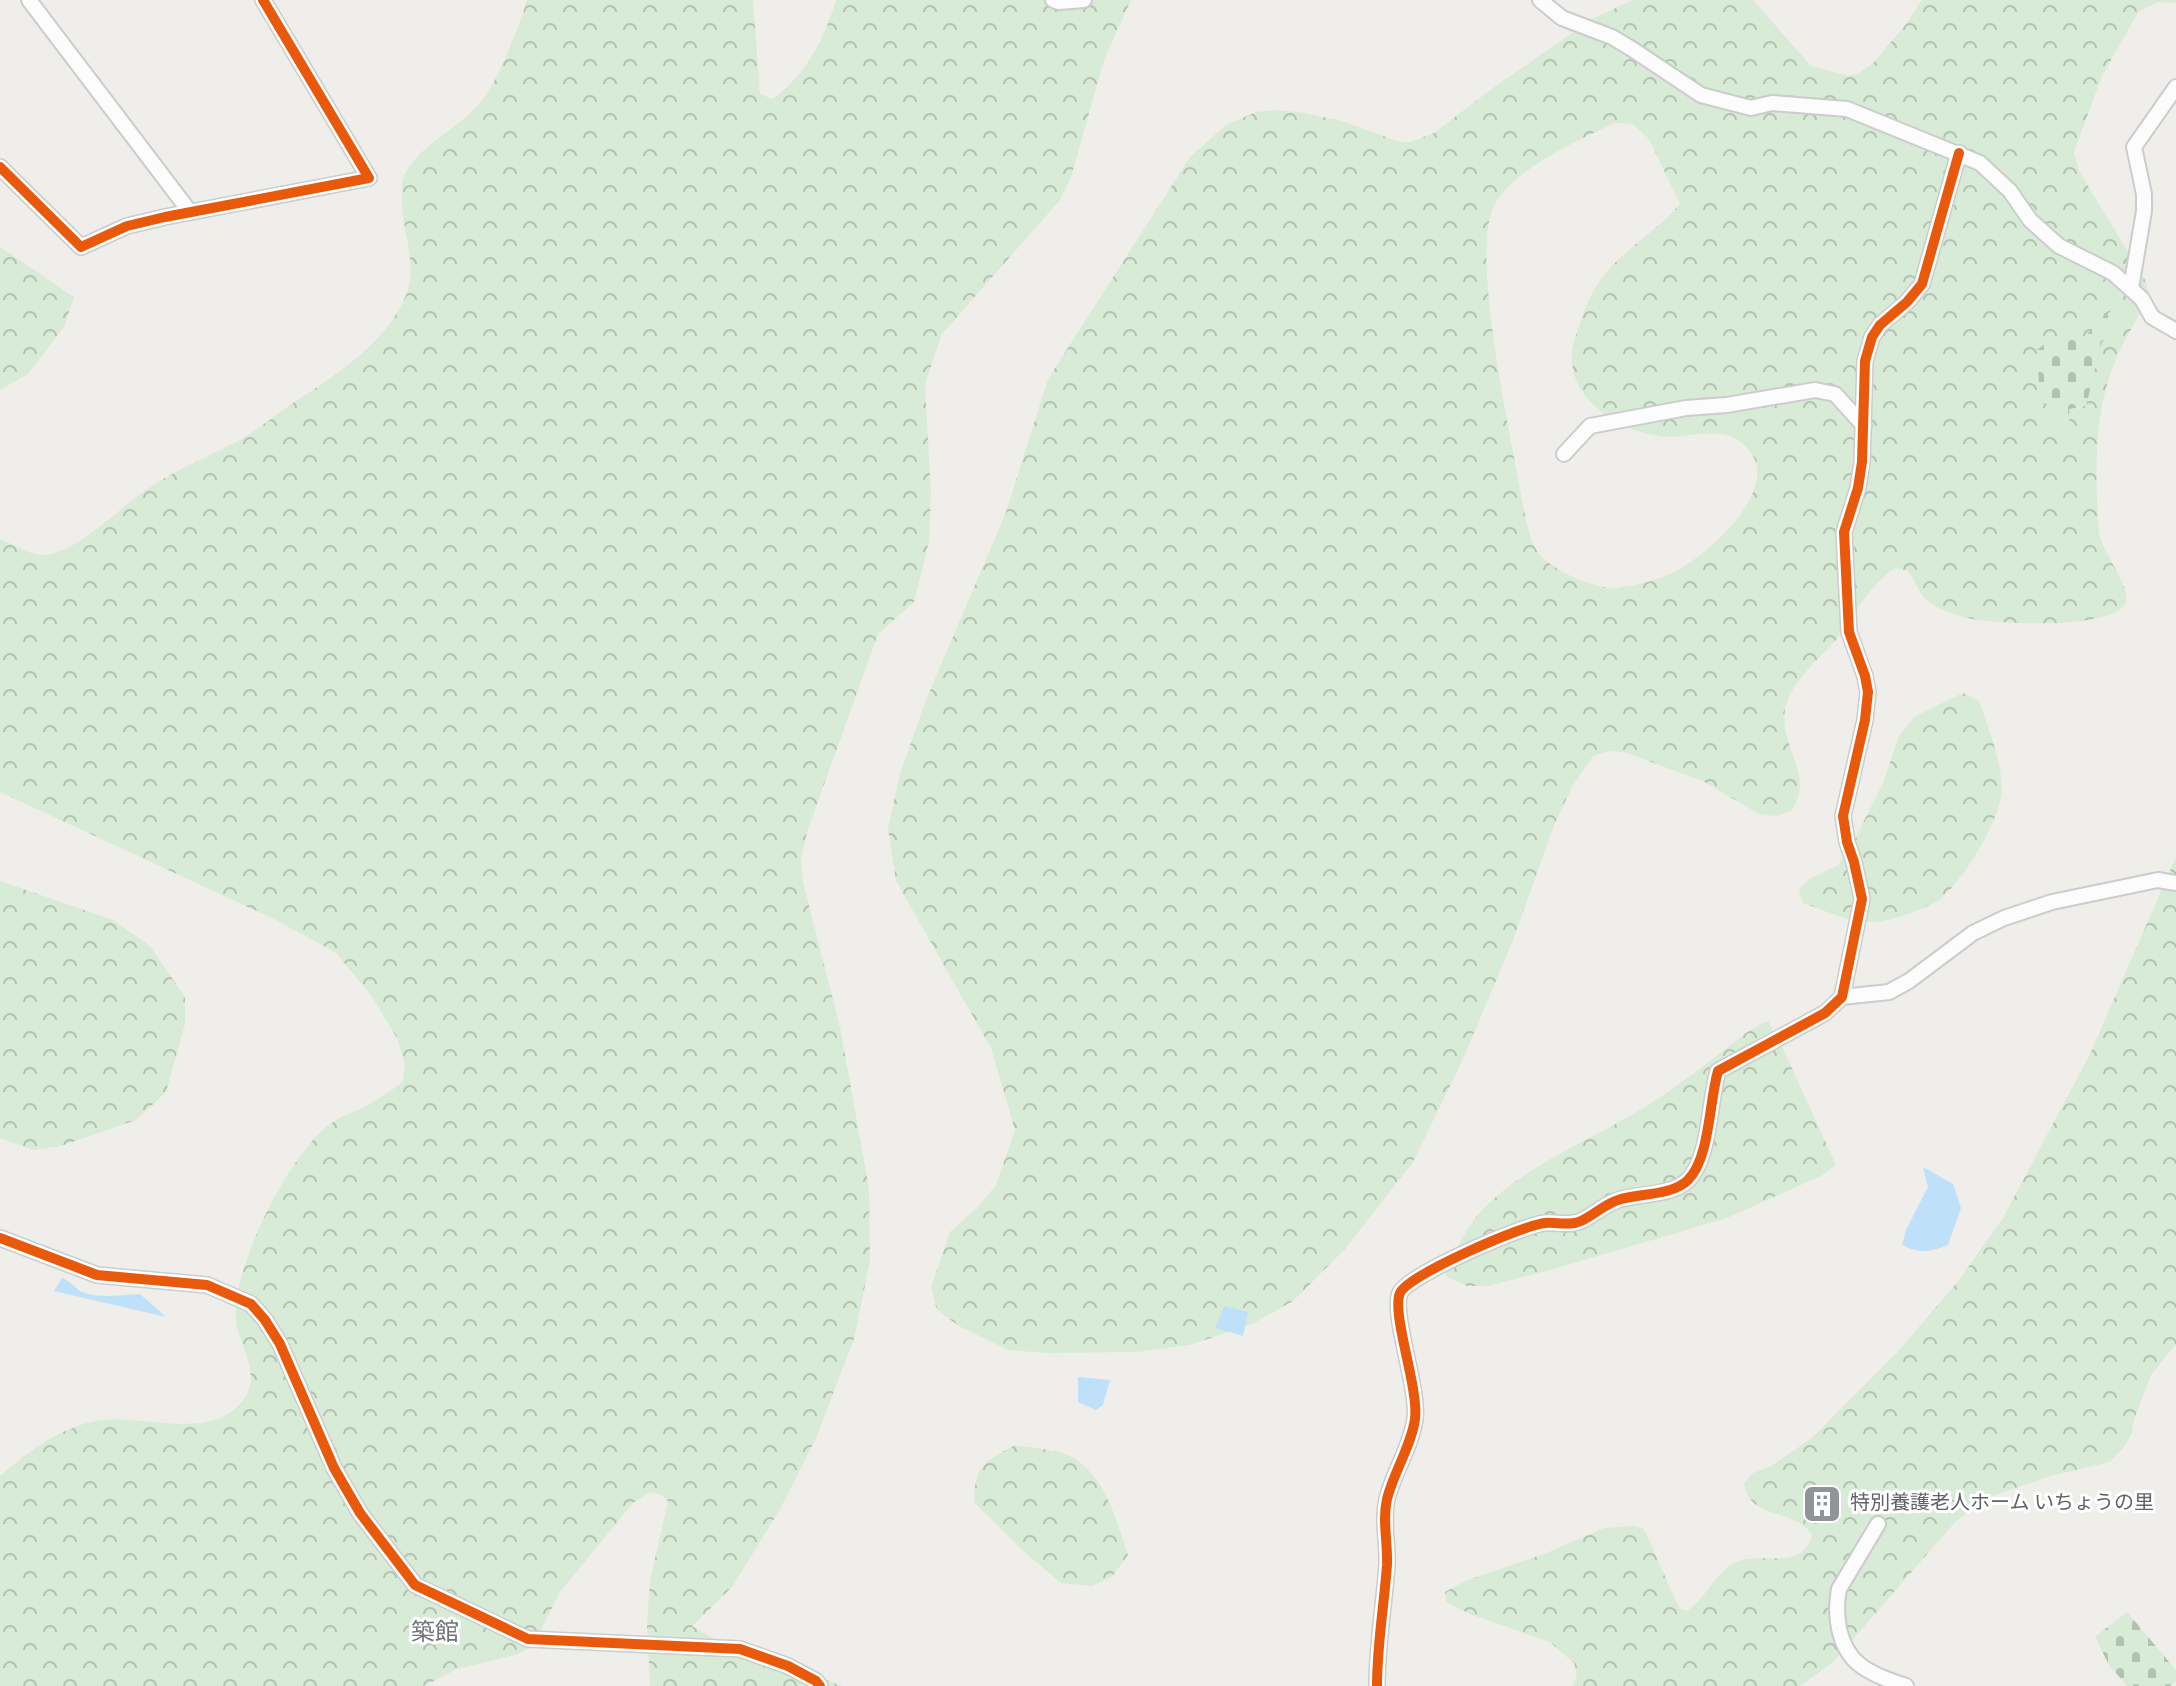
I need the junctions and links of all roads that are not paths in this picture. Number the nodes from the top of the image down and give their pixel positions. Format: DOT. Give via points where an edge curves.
graph roads {
  1 [pos="29,0"];
  2 [pos="263,0"];
  3 [pos="1053,0"];
  4 [pos="1084,0"];
  5 [pos="1540,0"];
  6 [pos="2176,87"];
  7 [pos="1959,153"];
  8 [pos="0,167"];
  9 [pos="190,212"];
  10 [pos="2131,288"];
  11 [pos="2176,331"];
  12 [pos="1864,426"];
  13 [pos="1564,454"];
  14 [pos="2176,883"];
  15 [pos="1842,997"];
  16 [pos="0,1238"];
  17 [pos="1878,1524"];
  18 [pos="820,1686"];
  19 [pos="1377,1686"];
  20 [pos="1906,1686"];
  1 -- 9 [label="street"];
  2 -- 9 [label="street" via="369,178"];
  3 -- 4 [label="street"];
  5 -- 7 [label="street" via="1562,18 1612,37 1701,95 1751,108 1772,103 1847,109"];
  6 -- 10 [label="street" via="2134,147 2144,211"];
  7 -- 10 [label="street" via="1995,175 2030,220 2059,246"];
  7 -- 12 [label="street" via="1922,284 1872,337 1865,361"];
  8 -- 9 [label="street" via="81,247 127,226"];
  10 -- 11 [label="street" via="2152,317"];
  12 -- 13 [label="street" via="1835,394 1815,390 1590,426"];
  12 -- 15 [label="street" via="1858,488 1844,532 1849,632 1868,692 1843,816 1862,899"];
  14 -- 15 [label="street" via="2158,880 2052,902 2004,918 1973,933 1889,992"];
  15 -- 19 [label="street" via="1825,1013 1718,1071 1704,1147 1687,1181 1617,1200 1579,1222 1544,1223 1514,1233 1419,1275 1399,1294 1415,1419 1386,1503"];
  16 -- 18 [label="street" via="97,1275 207,1285 251,1304 280,1344 334,1468 360,1513 415,1585 528,1639 740,1649 788,1666"];
  17 -- 20 [label="street" via="1839,1589 1840,1636 1858,1664"];
}
